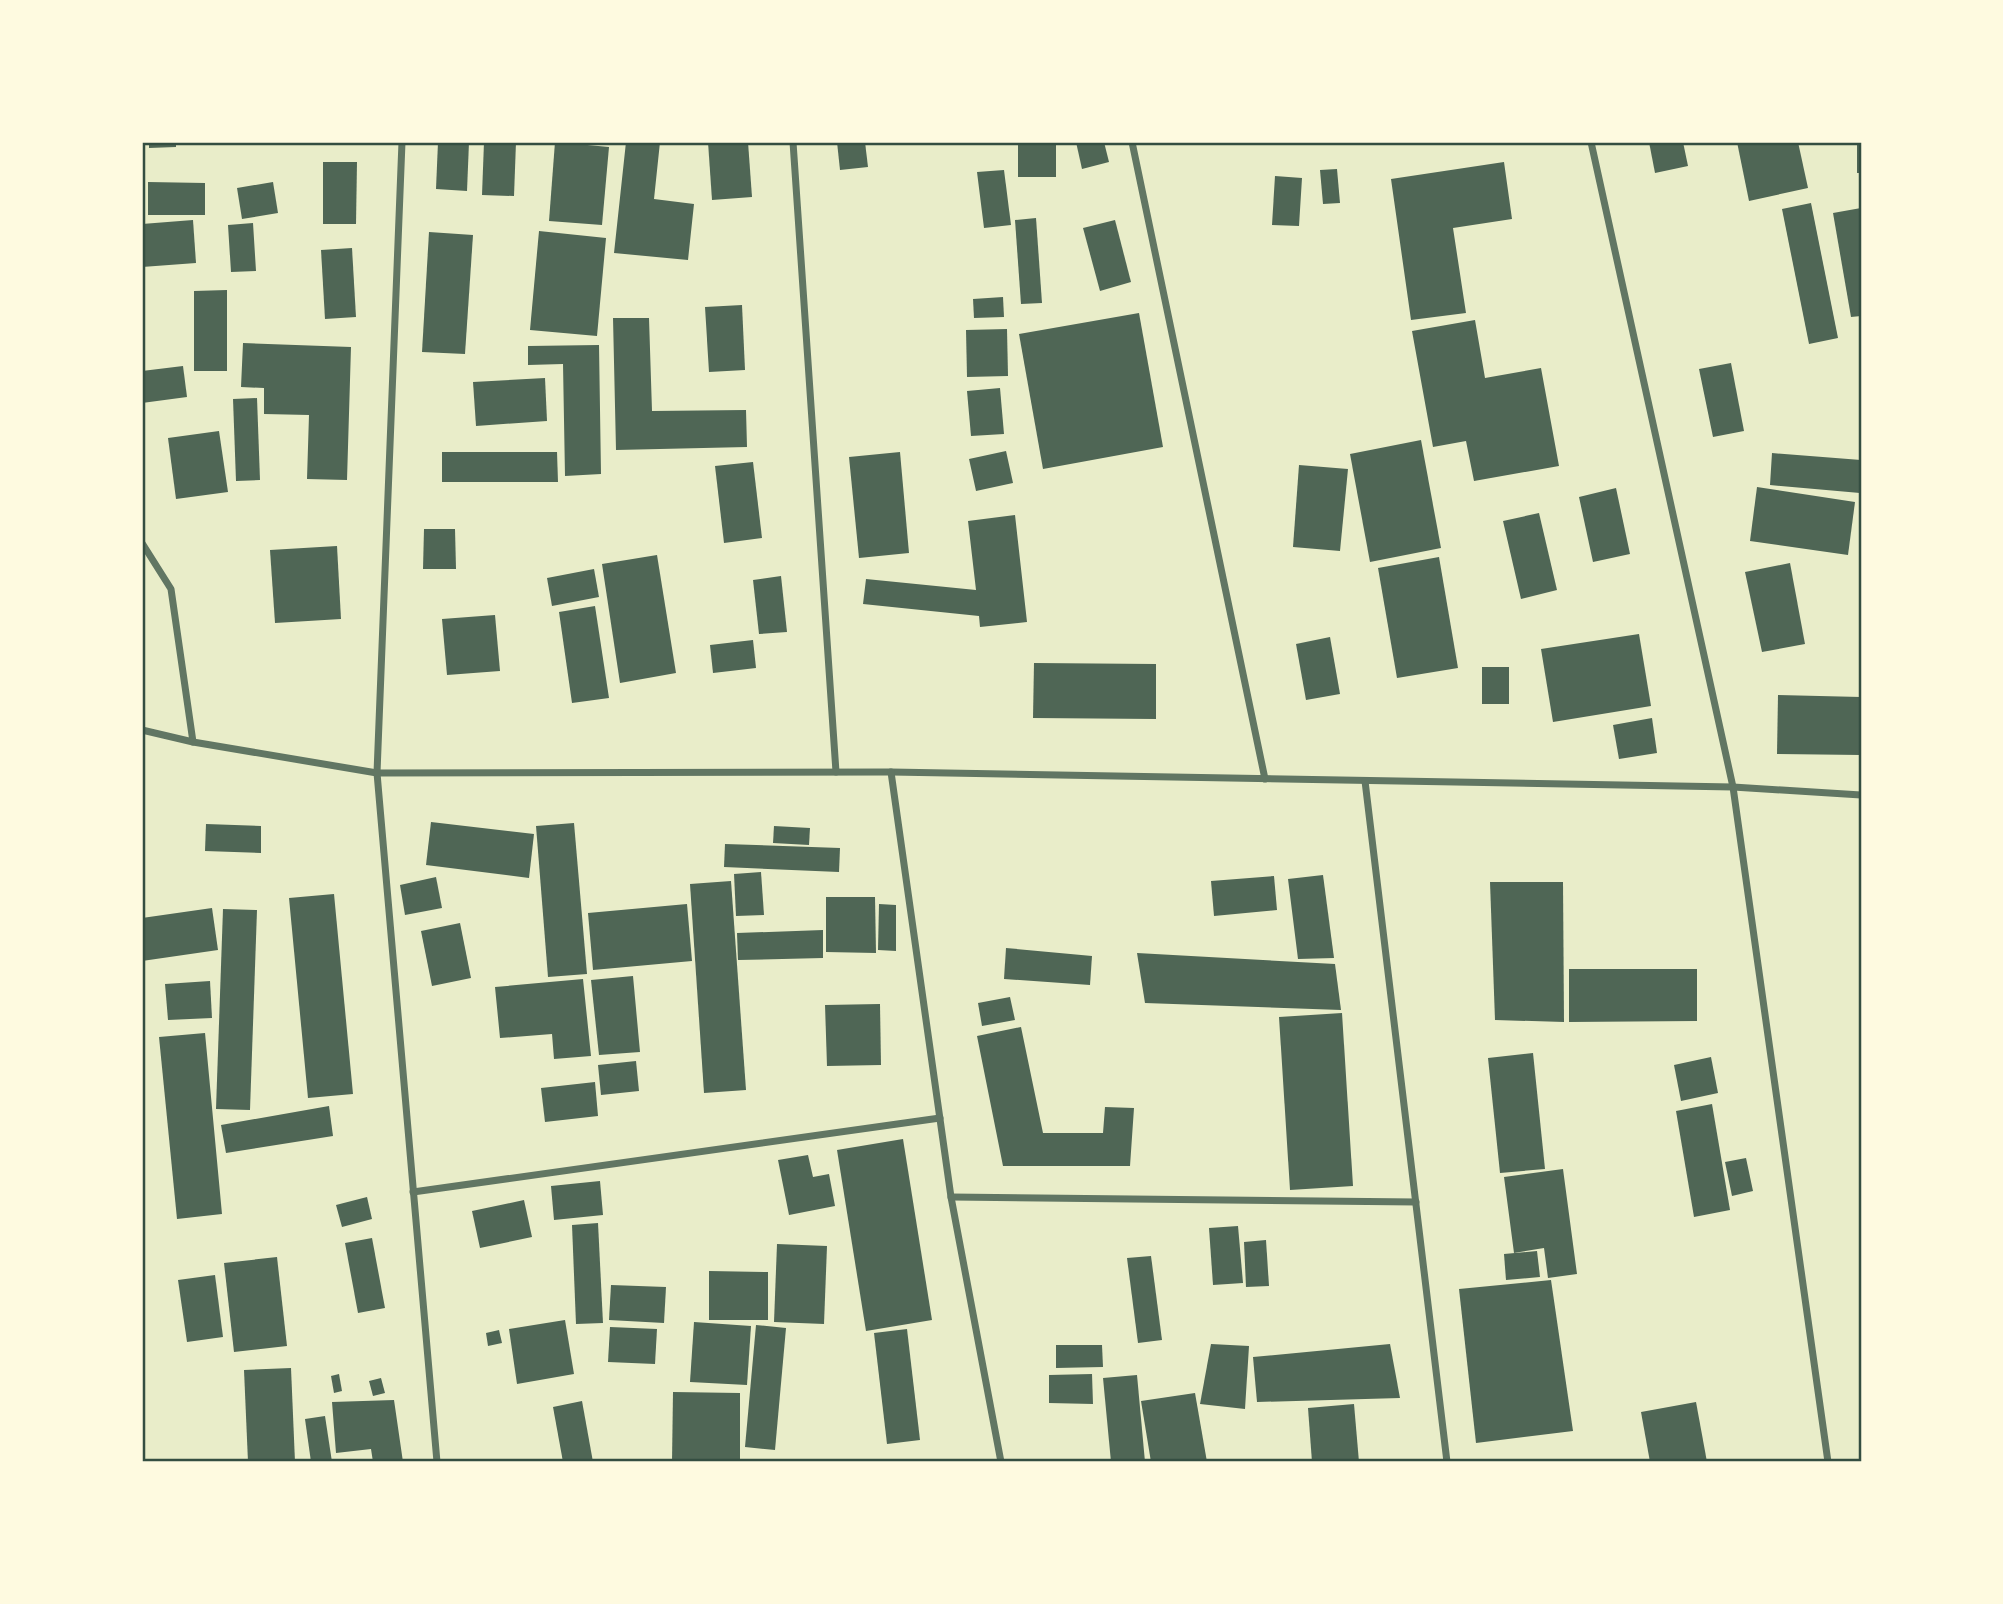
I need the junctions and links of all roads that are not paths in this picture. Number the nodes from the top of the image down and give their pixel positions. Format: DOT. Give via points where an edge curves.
graph roads {
  1 [pos="402,142"];
  2 [pos="793,142"];
  3 [pos="1132,142"];
  4 [pos="1591,142"];
  5 [pos="142,543"];
  6 [pos="142,730"];
  7 [pos="193,742"];
  8 [pos="836,772"];
  9 [pos="891,772"];
  10 [pos="377,773"];
  11 [pos="1265,779"];
  12 [pos="1366,781"];
  13 [pos="1733,787"];
  14 [pos="1861,794"];
  15 [pos="940,1118"];
  16 [pos="413,1192"];
  17 [pos="951,1197"];
  18 [pos="1416,1202"];
  19 [pos="437,1462"];
  20 [pos="1001,1462"];
  21 [pos="1447,1462"];
  22 [pos="1828,1462"];
  1 -- 10 [label="street"];
  2 -- 8 [label="street"];
  3 -- 11 [label="street"];
  4 -- 13 [label="street"];
  5 -- 7 [label="street" via="171,589"];
  6 -- 7 [label="street"];
  7 -- 10 [label="street"];
  8 -- 9 [label="street"];
  8 -- 10 [label="street"];
  9 -- 11 [label="street"];
  9 -- 15 [label="street"];
  10 -- 16 [label="street"];
  11 -- 12 [label="street"];
  12 -- 13 [label="street"];
  12 -- 18 [label="street"];
  13 -- 14 [label="street"];
  13 -- 22 [label="street"];
  15 -- 16 [label="street"];
  15 -- 17 [label="street"];
  16 -- 19 [label="street"];
  17 -- 18 [label="street"];
  17 -- 20 [label="street"];
  18 -- 21 [label="street"];
}
